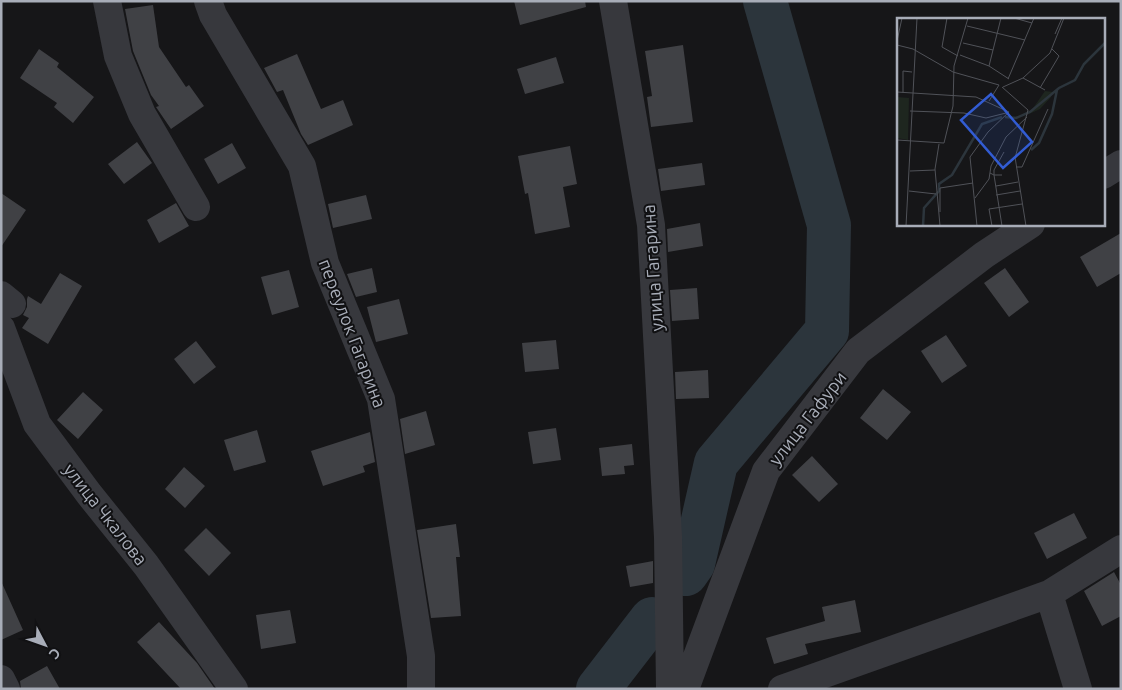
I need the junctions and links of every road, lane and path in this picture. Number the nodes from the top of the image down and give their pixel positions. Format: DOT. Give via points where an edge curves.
graph roads {
  1 [pos="108,1"];
  2 [pos="208,1"];
  3 [pos="613,1"];
  4 [pos="1121,164"];
  5 [pos="1104,175"];
  6 [pos="196,208"];
  7 [pos="1029,225"];
  8 [pos="1,328"];
  9 [pos="1121,549"];
  10 [pos="1049,594"];
  11 [pos="1,679"];
  12 [pos="6,689"];
  13 [pos="234,689"];
  14 [pos="421,689"];
  15 [pos="670,689"];
  16 [pos="685,689"];
  17 [pos="782,689"];
  18 [pos="1078,689"];
  1 -- 6 [label="street" via="118,56 142,114"];
  2 -- 14 [label="street, переулок Гагарина" via="213,15 302,166 325,263 381,399 421,656"];
  3 -- 15 [label="street, улица Гагарина" via="651,225 668,537"];
  4 -- 5 [label="street"];
  7 -- 16 [label="street, улица Гафури" via="984,255 858,351 766,471"];
  8 -- 13 [label="street, улица Чкалова" via="36,424 146,565"];
  9 -- 10 [label="street"];
  10 -- 17 [label="street"];
  10 -- 18 [label="street"];
  11 -- 12 [label="street"];
}
